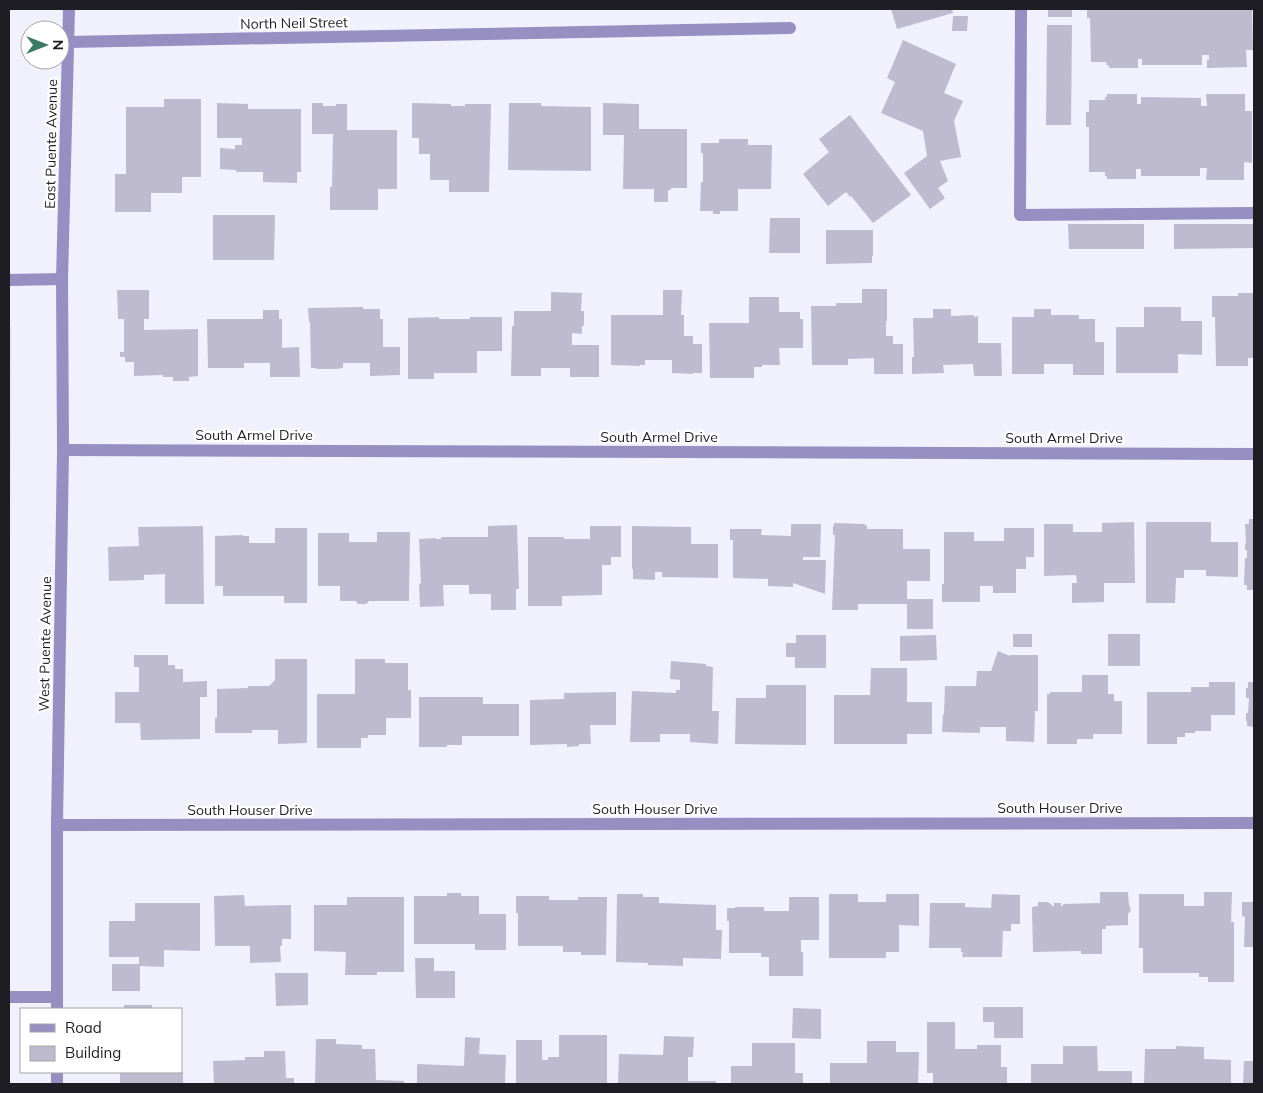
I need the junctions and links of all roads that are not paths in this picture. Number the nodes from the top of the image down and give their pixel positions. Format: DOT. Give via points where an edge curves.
graph roads {
  1 [pos="1021,9"];
  2 [pos="790,28"];
  3 [pos="70,42"];
  4 [pos="67,70"];
  5 [pos="1254,213"];
  6 [pos="62,279"];
  7 [pos="9,280"];
  8 [pos="63,450"];
  9 [pos="1254,454"];
  10 [pos="1254,823"];
  11 [pos="57,825"];
  12 [pos="9,997"];
  13 [pos="57,1003"];
  1 -- 5 [label="street" via="1020,215"];
  2 -- 3 [label="street, North Neil Street"];
  4 -- 6 [label="street, East Puente Avenue"];
  6 -- 7 [label="street"];
  6 -- 8 [label="street, West Puente Avenue"];
  8 -- 9 [label="street, South Armel Drive"];
  8 -- 11 [label="street, West Puente Avenue"];
  10 -- 11 [label="street, South Houser Drive"];
  11 -- 13 [label="street, West Puente Avenue"];
  12 -- 13 [label="street"];
}
